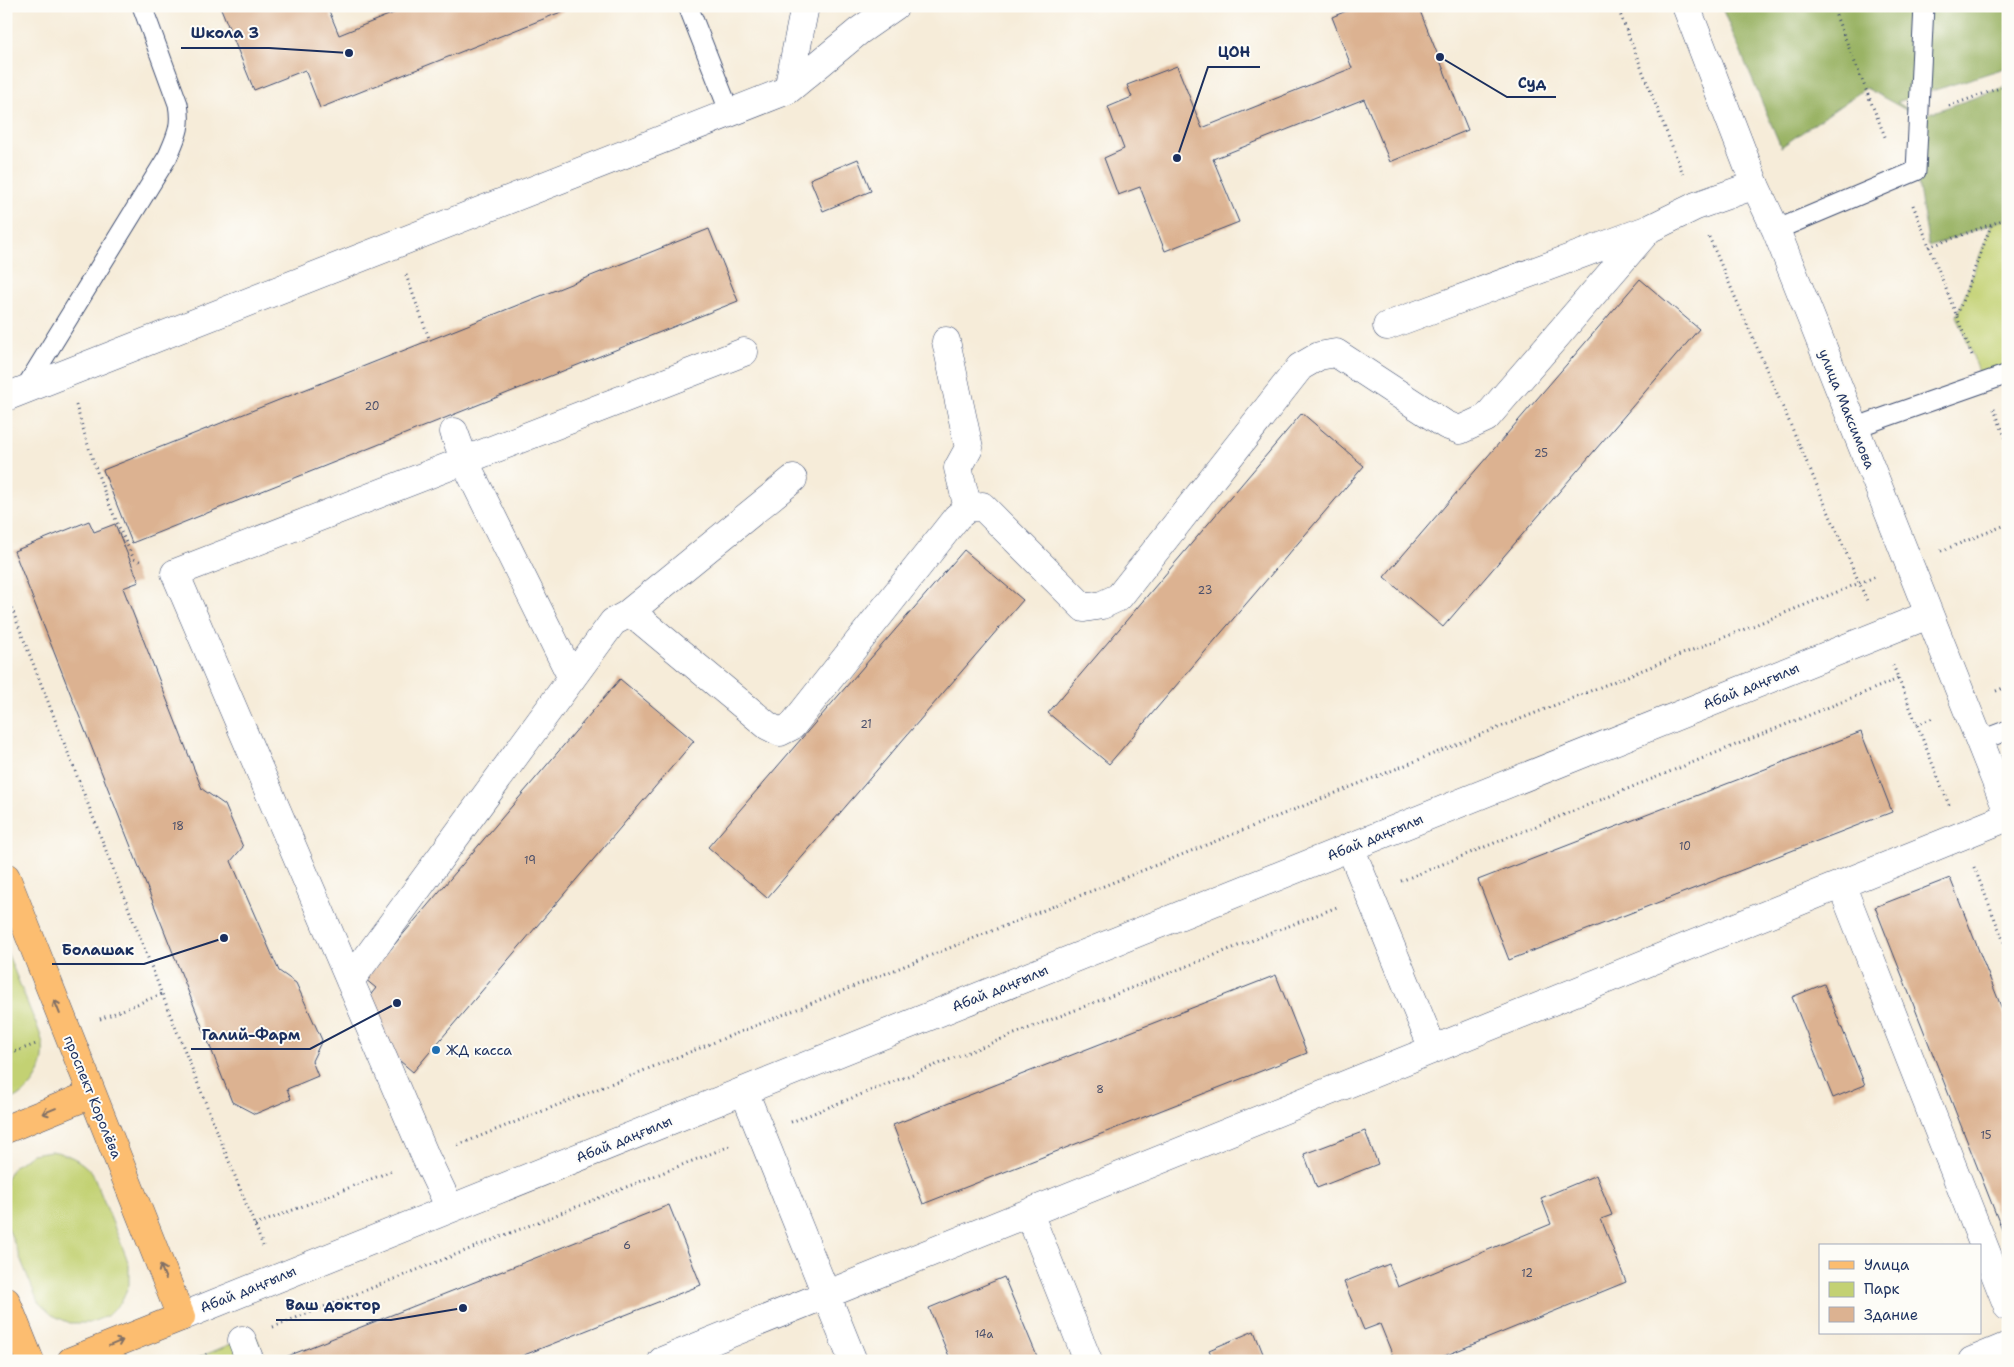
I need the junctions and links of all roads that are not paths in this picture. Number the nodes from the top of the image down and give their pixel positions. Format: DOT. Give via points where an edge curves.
graph roads {
  1 [pos="142,6"];
  2 [pos="688,6"];
  3 [pos="804,6"];
  4 [pos="895,6"];
  5 [pos="1686,6"];
  6 [pos="1924,6"];
  7 [pos="788,90"];
  8 [pos="730,113"];
  9 [pos="1755,185"];
  10 [pos="1649,229"];
  11 [pos="1776,230"];
  12 [pos="1387,326"];
  13 [pos="946,341"];
  14 [pos="744,352"];
  15 [pos="2008,374"];
  16 [pos="15,394"];
  17 [pos="1854,428"];
  18 [pos="454,432"];
  19 [pos="464,462"];
  20 [pos="793,479"];
  21 [pos="968,508"];
  22 [pos="626,615"];
  23 [pos="1928,615"];
  24 [pos="572,678"];
  25 [pos="2008,730"];
  26 [pos="1979,741"];
  27 [pos="2008,812"];
  28 [pos="2008,817"];
  29 [pos="1350,847"];
  30 [pos="6,877"];
  31 [pos="1841,884"];
  32 [pos="350,981"];
  33 [pos="1434,1049"];
  34 [pos="744,1091"];
  35 [pos="92,1094"];
  36 [pos="6,1128"];
  37 [pos="450,1208"];
  38 [pos="1028,1213"];
  39 [pos="826,1294"];
  40 [pos="6,1301"];
  41 [pos="2008,1307"];
  42 [pos="181,1317"];
  43 [pos="2008,1346"];
  44 [pos="30,1361"];
  45 [pos="71,1361"];
  46 [pos="662,1361"];
  47 [pos="853,1361"];
  48 [pos="1088,1361"];
  49 [pos="1972,1361"];
  1 -- 16 [label="lane" via="178,104 181,120 176,137 168,156"];
  2 -- 8 [label="lane"];
  3 -- 7 [label="street"];
  4 -- 7 [label="street" via="859,31"];
  5 -- 9 [label="street, улица Максимова"];
  6 -- 11 [label="lane" via="1916,171"];
  7 -- 8 [label="street"];
  8 -- 16 [label="street"];
  9 -- 10 [label="street" via="1696,206"];
  9 -- 11 [label="street, улица Максимова"];
  10 -- 12 [label="street"];
  10 -- 21 [label="street" via="1486,418 1460,430 1336,353 1319,356 1300,367 1119,597 1102,604 1084,608 982,506"];
  11 -- 17 [label="street, улица Максимова"];
  13 -- 21 [label="street" via="969,448 958,468"];
  14 -- 19 [label="street"];
  15 -- 17 [label="lane"];
  17 -- 23 [label="street, улица Максимова"];
  18 -- 19 [label="street"];
  19 -- 24 [label="street"];
  19 -- 32 [label="street" via="175,573"];
  20 -- 22 [label="street"];
  21 -- 22 [label="street" via="957,517 792,726 780,732 768,726 637,617"];
  22 -- 24 [label="street" via="613,622"];
  23 -- 26 [label="street, улица Максимова"];
  23 -- 29 [label="street, Абай даңғылы"];
  24 -- 32 [label="street"];
  25 -- 26 [label="lane"];
  26 -- 27 [label="street, улица Максимова"];
  28 -- 31 [label="street"];
  29 -- 33 [label="street"];
  29 -- 34 [label="street, Абай даңғылы"];
  35 -- 30 [label="main road, проспект Королёва, one-way"];
  31 -- 33 [label="street"];
  31 -- 41 [label="street"];
  32 -- 37 [label="street"];
  33 -- 38 [label="street"];
  34 -- 37 [label="street, Абай даңғылы"];
  34 -- 39 [label="street"];
  35 -- 36 [label="main road, one-way"];
  42 -- 35 [label="main road, проспект Королёва, one-way"];
  37 -- 42 [label="street, Абай даңғылы"];
  38 -- 39 [label="street"];
  38 -- 48 [label="street"];
  39 -- 46 [label="street"];
  39 -- 47 [label="street"];
  40 -- 44 [label="main road"];
  45 -- 42 [label="main road, Абай даңғылы, one-way"];
  43 -- 49 [label="street"];
}
